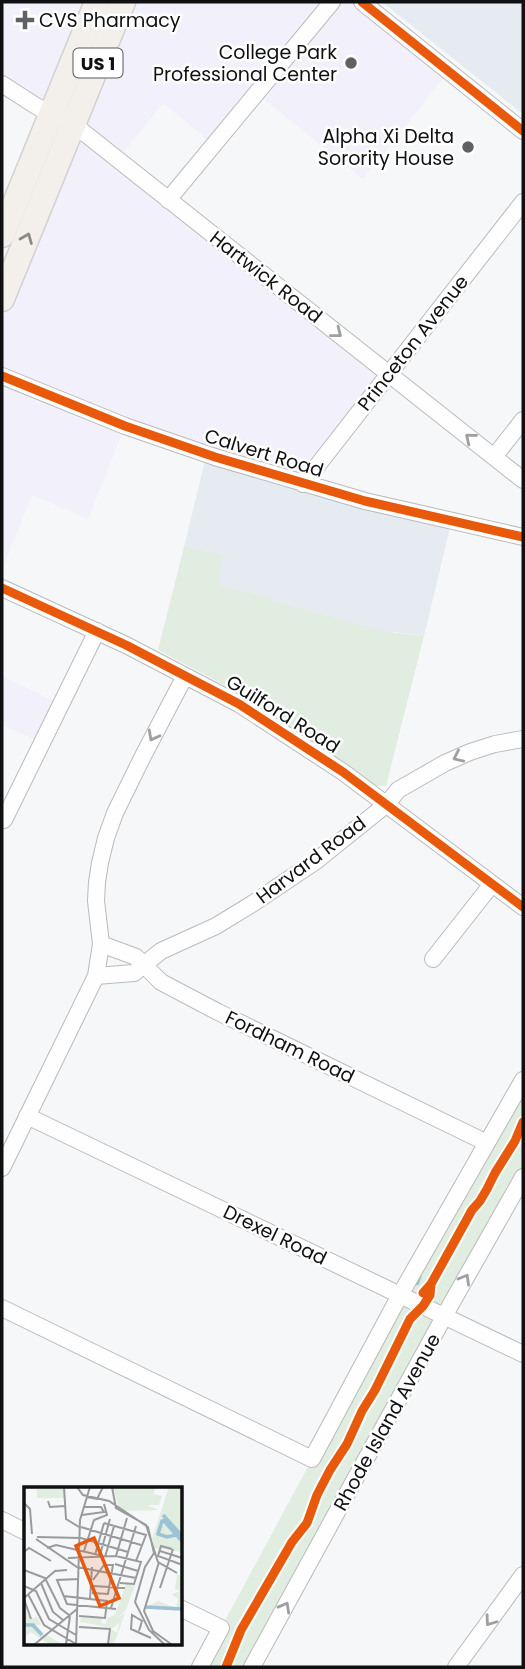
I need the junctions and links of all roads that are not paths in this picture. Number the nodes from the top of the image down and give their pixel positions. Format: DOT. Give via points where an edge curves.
graph roads {
  1 [pos="97,2"];
  2 [pos="123,2"];
  3 [pos="332,2"];
  4 [pos="362,2"];
  5 [pos="2,84"];
  6 [pos="51,114"];
  7 [pos="73,124"];
  8 [pos="523,131"];
  9 [pos="168,200"];
  10 [pos="523,202"];
  11 [pos="2,235"];
  12 [pos="2,299"];
  13 [pos="390,374"];
  14 [pos="2,376"];
  15 [pos="523,420"];
  16 [pos="494,457"];
  17 [pos="523,480"];
  18 [pos="303,484"];
  19 [pos="523,537"];
  20 [pos="2,588"];
  21 [pos="97,631"];
  22 [pos="185,676"];
  23 [pos="523,739"];
  24 [pos="387,804"];
  25 [pos="2,819"];
  26 [pos="492,884"];
  27 [pos="523,907"];
  28 [pos="101,944"];
  29 [pos="433,959"];
  30 [pos="144,966"];
  31 [pos="96,976"];
  32 [pos="523,1080"];
  33 [pos="27,1116"];
  34 [pos="487,1143"];
  35 [pos="2,1168"];
  36 [pos="523,1177"];
  37 [pos="400,1295"];
  38 [pos="2,1308"];
  39 [pos="444,1316"];
  40 [pos="523,1354"];
  41 [pos="2,1520"];
  42 [pos="24,1531"];
  43 [pos="523,1575"];
  44 [pos="182,1609"];
  45 [pos="200,1667"];
  46 [pos="252,1667"];
  47 [pos="456,1667"];
  1 -- 6 [label="main road, US 1"];
  2 -- 7 [label="main road, US 1"];
  3 -- 9 [label="street"];
  4 -- 8 [label="street"];
  5 -- 6 [label="street, Hartwick Road"];
  6 -- 7 [label="street, Hartwick Road"];
  6 -- 11 [label="main road, US 1"];
  7 -- 9 [label="street, Hartwick Road"];
  12 -- 7 [label="main road, US 1, one-way"];
  9 -- 13 [label="street, Hartwick Road, one-way"];
  10 -- 13 [label="street, Princeton Avenue"];
  16 -- 13 [label="street, Hartwick Road, one-way"];
  13 -- 18 [label="street, Princeton Avenue"];
  14 -- 18 [label="street, Calvert Road" via="125,426"];
  15 -- 16 [label="street"];
  16 -- 17 [label="street, Hartwick Road"];
  18 -- 19 [label="street, Calvert Road"];
  20 -- 21 [label="street, Guilford Road"];
  21 -- 22 [label="street, Guilford Road"];
  21 -- 25 [label="street"];
  22 -- 24 [label="street, Guilford Road" via="279,729"];
  22 -- 28 [label="street, one-way" via="142,756 106,838 97,891"];
  23 -- 24 [label="street, Harvard Road, one-way" via="445,763 398,790"];
  24 -- 26 [label="street, Guilford Road"];
  24 -- 30 [label="street, Harvard Road" via="272,891 216,926 161,951"];
  26 -- 27 [label="street, Guilford Road"];
  26 -- 29 [label="street"];
  28 -- 30 [label="street" via="136,957"];
  28 -- 31 [label="street"];
  30 -- 31 [label="street" via="134,973"];
  30 -- 34 [label="street, Fordham Road" via="161,982 207,1006"];
  31 -- 33 [label="street"];
  32 -- 34 [label="street"];
  33 -- 35 [label="street"];
  33 -- 37 [label="street, Drexel Road"];
  34 -- 37 [label="street"];
  39 -- 36 [label="street, Rhode Island Avenue, one-way"];
  37 -- 38 [label="street" via="312,1459"];
  37 -- 39 [label="street, Drexel Road"];
  39 -- 40 [label="street, Drexel Road"];
  46 -- 39 [label="street, Rhode Island Avenue, one-way"];
  41 -- 42 [label="street"];
  43 -- 47 [label="street, one-way"];
  44 -- 45 [label="street" via="221,1628"];
}
